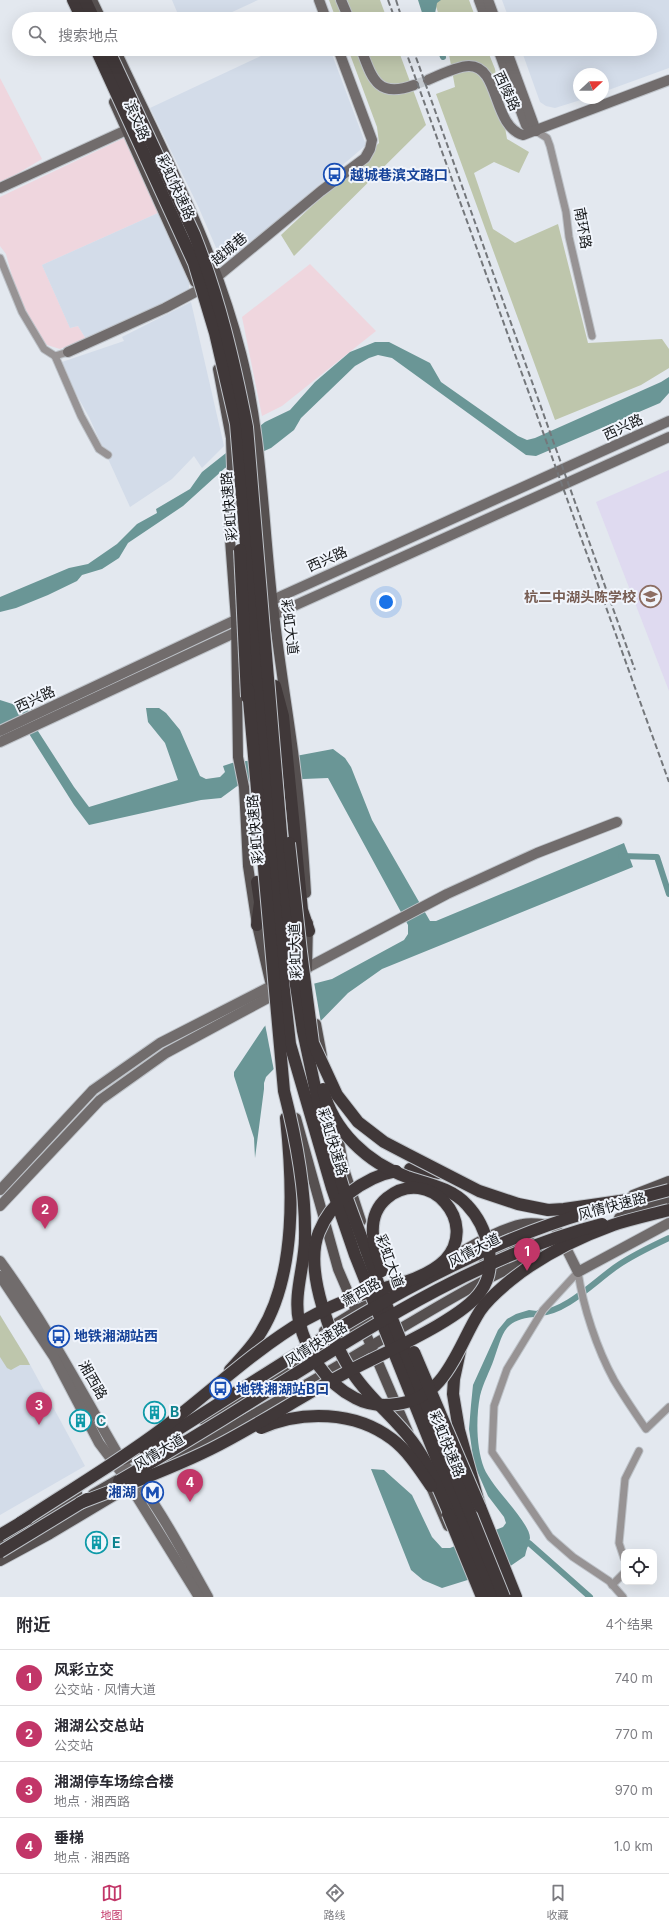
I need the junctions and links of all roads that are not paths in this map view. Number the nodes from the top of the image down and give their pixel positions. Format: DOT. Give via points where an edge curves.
graph roads {
  1 [pos="68,0"];
  2 [pos="73,0"];
  3 [pos="85,0"];
  4 [pos="92,0"];
  5 [pos="319,0"];
  6 [pos="341,0"];
  7 [pos="479,0"];
  8 [pos="488,0"];
  9 [pos="73,12"];
  10 [pos="79,12"];
  11 [pos="91,12"];
  12 [pos="98,12"];
  13 [pos="323,12"];
  14 [pos="346,12"];
  15 [pos="483,12"];
  16 [pos="492,12"];
  17 [pos="93,56"];
  18 [pos="99,56"];
  19 [pos="111,56"];
  20 [pos="118,56"];
  21 [pos="341,56"];
  22 [pos="364,56"];
  23 [pos="501,56"];
  24 [pos="509,56"];
  25 [pos="428,80"];
  26 [pos="669,80"];
  27 [pos="414,85"];
  28 [pos="148,120"];
  29 [pos="126,130"];
  30 [pos="536,131"];
  31 [pos="0,188"];
  32 [pos="0,258"];
  33 [pos="217,277"];
  34 [pos="199,290"];
  35 [pos="592,336"];
  36 [pos="68,352"];
  37 [pos="55,356"];
  38 [pos="669,421"];
  39 [pos="669,437"];
  40 [pos="108,455"];
  41 [pos="247,477"];
  42 [pos="272,600"];
  43 [pos="274,615"];
  44 [pos="236,620"];
  45 [pos="275,686"];
  46 [pos="248,689"];
  47 [pos="0,731"];
  48 [pos="0,742"];
  49 [pos="617,822"];
  50 [pos="257,925"];
  51 [pos="309,931"];
  52 [pos="308,974"];
  53 [pos="272,991"];
  54 [pos="315,1037"];
  55 [pos="284,1091"];
  56 [pos="449,1175"];
  57 [pos="669,1181"];
  58 [pos="0,1190"];
  59 [pos="669,1190"];
  60 [pos="669,1198"];
  61 [pos="634,1200"];
  62 [pos="0,1206"];
  63 [pos="669,1208"];
  64 [pos="669,1223"];
  65 [pos="555,1226"];
  66 [pos="565,1245"];
  67 [pos="453,1257"];
  68 [pos="0,1261"];
  69 [pos="477,1264"];
  70 [pos="578,1272"];
  71 [pos="0,1276"];
  72 [pos="387,1292"];
  73 [pos="392,1308"];
  74 [pos="356,1310"];
  75 [pos="362,1325"];
  76 [pos="401,1328"];
  77 [pos="462,1345"];
  78 [pos="372,1346"];
  79 [pos="278,1376"];
  80 [pos="221,1381"];
  81 [pos="240,1384"];
  82 [pos="669,1407"];
  83 [pos="212,1448"];
  84 [pos="639,1451"];
  85 [pos="119,1463"];
  86 [pos="127,1474"];
  87 [pos="134,1484"];
  88 [pos="80,1503"];
  89 [pos="478,1511"];
  90 [pos="20,1523"];
  91 [pos="450,1523"];
  92 [pos="0,1535"];
  93 [pos="0,1543"];
  94 [pos="621,1549"];
  95 [pos="4,1553"];
  96 [pos="0,1561"];
  97 [pos="621,1576"];
  98 [pos="612,1585"];
  99 [pos="199,1597"];
  100 [pos="208,1597"];
  101 [pos="476,1597"];
  102 [pos="482,1597"];
  103 [pos="492,1597"];
  104 [pos="504,1597"];
  105 [pos="510,1597"];
  106 [pos="516,1597"];
  107 [pos="623,1597"];
  1 -- 9 [label="main road"];
  2 -- 10 [label="highway"];
  3 -- 11 [label="highway"];
  4 -- 12 [label="main road"];
  5 -- 13 [label="street"];
  6 -- 14 [label="street"];
  7 -- 15 [label="street"];
  8 -- 16 [label="street"];
  17 -- 29 [label="main road, 滨文路"];
  18 -- 41 [label="highway, 彩虹快速路, bridge" via="183,237 205,296"];
  19 -- 41 [label="highway, 彩虹快速路, bridge" via="204,260 234,359 247,428"];
  20 -- 28 [label="main road, 滨文路"];
  21 -- 33 [label="street, 越城巷" via="372,140 365,158"];
  22 -- 27 [label="street" via="372,78 383,87 392,90"];
  23 -- 30 [label="street, 南环路" via="526,125"];
  24 -- 30 [label="street, 南环路"];
  25 -- 30 [label="street, 西陵路" via="469,66 480,68 488,76 504,119 510,127 523,135"];
  26 -- 30 [label="street, 西陵路"];
  28 -- 29 [label="street"];
  28 -- 33 [label="main road, 滨文路" via="198,228"];
  29 -- 31 [label="street"];
  29 -- 34 [label="main road, 滨文路"];
  30 -- 35 [label="street, 南环路" via="547,138 550,146"];
  32 -- 37 [label="street" via="22,312 44,350"];
  33 -- 34 [label="street, 越城巷"];
  33 -- 42 [label="main road, 彩虹大道" via="241,354 255,422"];
  34 -- 36 [label="street, 越城巷"];
  34 -- 44 [label="main road, 彩虹大道" via="216,358 231,438 229,526"];
  36 -- 37 [label="street"];
  37 -- 40 [label="street" via="99,449"];
  38 -- 42 [label="street, 西兴路"];
  39 -- 43 [label="street, 西兴路"];
  41 -- 45 [label="highway, bridge" via="264,546"];
  41 -- 46 [label="highway, bridge" via="239,546"];
  41 -- 103 [label="highway, 彩虹快速路, bridge" via="280,954 290,1044 330,1181 355,1255"];
  41 -- 104 [label="highway, 彩虹快速路, bridge" via="291,953 303,1031 320,1111 345,1193 384,1299"];
  42 -- 43 [label="main road, 彩虹大道"];
  42 -- 44 [label="street, 西兴路"];
  43 -- 48 [label="street, 西兴路"];
  43 -- 51 [label="main road, 彩虹大道" via="292,747"];
  44 -- 47 [label="street, 西兴路"];
  44 -- 50 [label="main road, 彩虹大道" via="238,757 244,786 248,866"];
  45 -- 51 [label="highway" via="283,716 302,910"];
  45 -- 54 [label="highway, bridge" via="278,740 299,937"];
  46 -- 50 [label="highway, bridge" via="246,746 260,902"];
  46 -- 55 [label="highway, bridge"];
  49 -- 52 [label="street" via="523,859 425,905"];
  50 -- 53 [label="main road, 彩虹大道"];
  51 -- 52 [label="main road, 彩虹大道"];
  52 -- 53 [label="street"];
  52 -- 54 [label="main road, 彩虹大道"];
  53 -- 58 [label="street" via="160,1043 93,1090"];
  53 -- 62 [label="street" via="166,1053 100,1100"];
  53 -- 74 [label="main road, 彩虹大道, bridge" via="284,1066 305,1154 338,1269"];
  54 -- 56 [label="highway, bridge" via="337,1095 358,1122 384,1142"];
  54 -- 72 [label="main road, 彩虹大道" via="344,1169"];
  54 -- 83 [label="highway, bridge" via="326,1101 355,1146 383,1166 407,1177 433,1184 454,1194 466,1204 478,1219 486,1236 488,1276 483,1290 463,1309"];
  55 -- 77 [label="highway, bridge" via="291,1120 305,1220 305,1252 298,1301 299,1319 309,1348 324,1373 334,1385 358,1400 387,1406 401,1404 433,1389 448,1372"];
  55 -- 80 [label="highway, bridge" via="288,1131 290,1217 283,1274 261,1332"];
  56 -- 61 [label="highway, bridge" via="503,1200 548,1210"];
  56 -- 91 [label="highway, bridge" via="421,1170 402,1170 382,1174 356,1188 329,1212 318,1233 315,1255 320,1299 337,1345 354,1375 422,1456"];
  57 -- 65 [label="main road, 风情大道"];
  59 -- 61 [label="highway, 风情快速路, bridge"];
  60 -- 66 [label="main road"];
  61 -- 90 [label="highway, 风情快速路, bridge" via="520,1235 432,1277 352,1321 115,1468"];
  63 -- 66 [label="main road" via="621,1228"];
  63 -- 77 [label="highway, bridge" via="613,1225 561,1248 523,1271 493,1296 481,1310"];
  63 -- 88 [label="highway, 风情快速路, bridge" via="587,1227 545,1241 461,1278 372,1327 183,1444"];
  64 -- 70 [label="street"];
  65 -- 66 [label="street"];
  65 -- 67 [label="main road, 萧西路" via="523,1224 503,1231"];
  65 -- 69 [label="main road, 风情大道"];
  66 -- 70 [label="street"];
  66 -- 76 [label="main road" via="471,1289"];
  67 -- 69 [label="main road"];
  67 -- 72 [label="main road, 萧西路"];
  68 -- 85 [label="street, 湘西路" via="24,1293 61,1353"];
  69 -- 73 [label="main road, 风情大道"];
  70 -- 82 [label="street" via="583,1297 601,1352 614,1379 646,1429"];
  70 -- 98 [label="street" via="543,1310 507,1369 494,1406 492,1452 550,1537"];
  71 -- 85 [label="street, 湘西路" via="54,1357 99,1443"];
  72 -- 73 [label="main road, 彩虹大道"];
  72 -- 74 [label="main road, 萧西路"];
  73 -- 75 [label="main road, 风情大道"];
  73 -- 76 [label="main road, 彩虹大道"];
  74 -- 75 [label="main road, 彩虹大道"];
  74 -- 81 [label="main road, 萧西路"];
  75 -- 78 [label="main road, 彩虹大道"];
  75 -- 79 [label="main road, 风情大道, bridge"];
  76 -- 78 [label="main road"];
  76 -- 89 [label="main road, 彩虹大道"];
  77 -- 89 [label="highway, bridge" via="454,1379 455,1405"];
  78 -- 87 [label="main road, 风情大道, bridge" via="285,1398 165,1463"];
  78 -- 91 [label="main road, 彩虹大道"];
  79 -- 81 [label="main road"];
  79 -- 85 [label="main road, 风情大道" via="156,1448"];
  80 -- 89 [label="highway, bridge" via="267,1344 306,1319 361,1295 382,1288 390,1286 403,1282 420,1276 444,1261 454,1246 456,1230 446,1204 432,1192 408,1188 387,1198 376,1213 372,1231 373,1241 386,1281 388,1286 390,1292"];
  80 -- 90 [label="highway, bridge" via="128,1454"];
  81 -- 85 [label="main road, 萧西路"];
  83 -- 88 [label="highway, bridge"];
  83 -- 91 [label="highway, bridge" via="275,1422 294,1417 331,1416 353,1421 373,1428 392,1439 408,1454"];
  84 -- 94 [label="street" via="625,1479 619,1543"];
  85 -- 86 [label="street, 湘西路"];
  85 -- 93 [label="main road, 风情大道"];
  86 -- 87 [label="street, 湘西路"];
  86 -- 95 [label="main road"];
  87 -- 95 [label="main road, 风情大道" via="50,1534"];
  87 -- 99 [label="street, 湘西路"];
  87 -- 100 [label="street, 湘西路" via="170,1531"];
  88 -- 95 [label="highway, 风情快速路, bridge"];
  89 -- 105 [label="main road, 彩虹大道"];
  89 -- 106 [label="highway"];
  90 -- 92 [label="highway, 风情快速路, bridge"];
  91 -- 101 [label="main road, 彩虹大道"];
  91 -- 102 [label="highway, bridge"];
  95 -- 96 [label="main road, 风情大道"];
  97 -- 98 [label="street"];
  98 -- 107 [label="street"];
}
